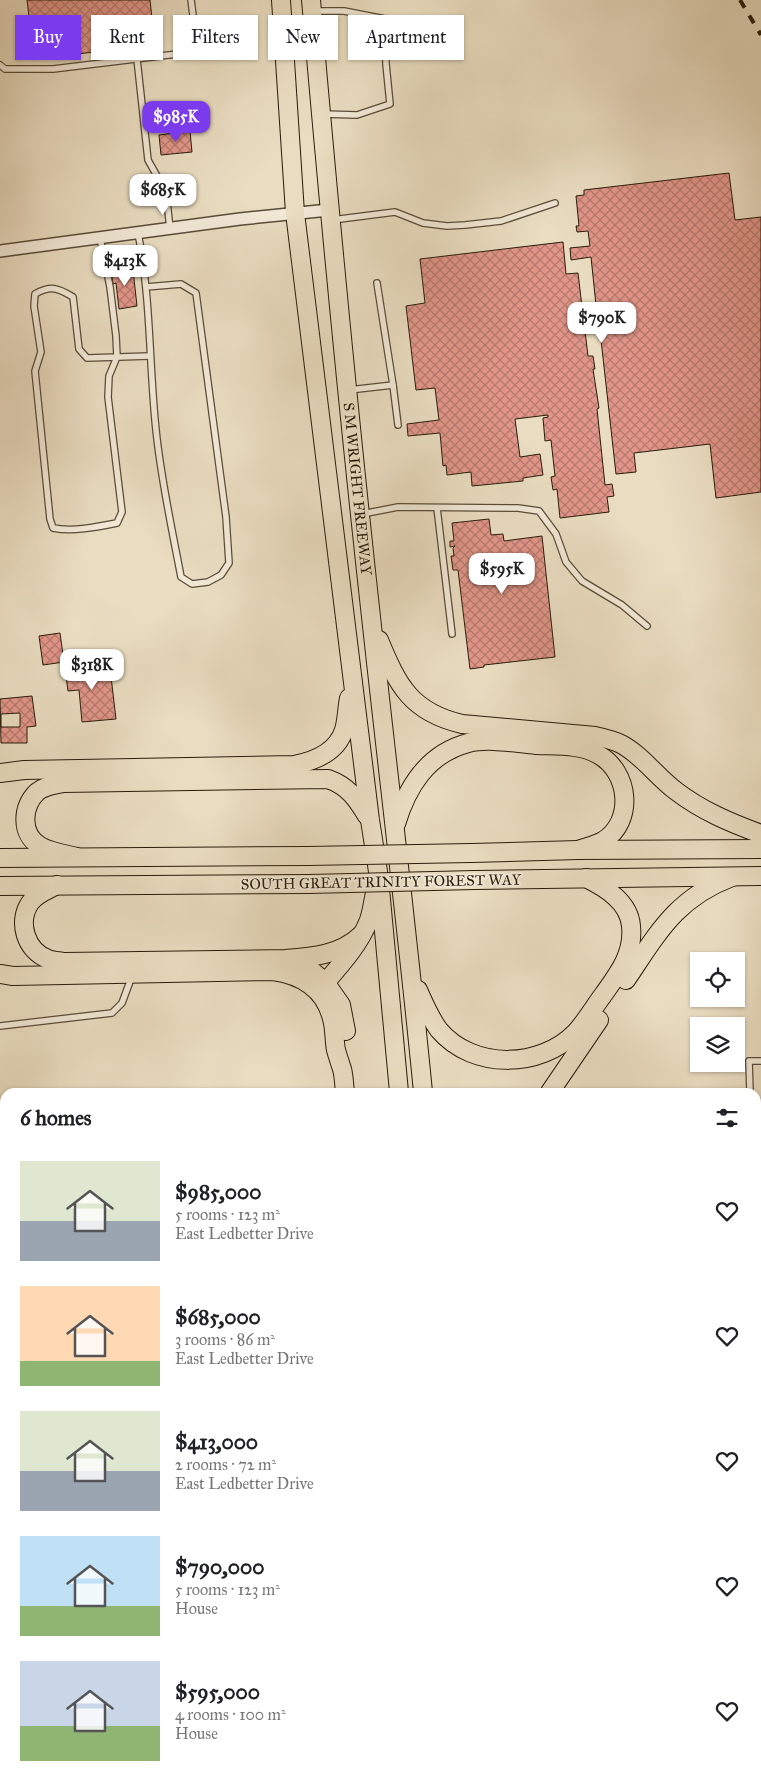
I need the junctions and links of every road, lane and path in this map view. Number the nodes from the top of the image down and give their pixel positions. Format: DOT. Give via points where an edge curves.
graph roads {
  1 [pos="191,0"];
  2 [pos="281,0"];
  3 [pos="312,5"];
  4 [pos="163,56"];
  5 [pos="129,60"];
  6 [pos="137,60"];
  7 [pos="0,65"];
  8 [pos="321,114"];
  9 [pos="555,203"];
  10 [pos="295,213"];
  11 [pos="330,215"];
  12 [pos="170,228"];
  13 [pos="138,232"];
  14 [pos="100,238"];
  15 [pos="0,251"];
  16 [pos="377,283"];
  17 [pos="146,287"];
  18 [pos="150,356"];
  19 [pos="117,357"];
  20 [pos="393,385"];
  21 [pos="347,390"];
  22 [pos="398,425"];
  23 [pos="437,508"];
  24 [pos="360,515"];
  25 [pos="371,623"];
  26 [pos="647,626"];
  27 [pos="452,634"];
  28 [pos="352,675"];
  29 [pos="0,773"];
  30 [pos="370,820"];
  31 [pos="394,832"];
  32 [pos="761,834"];
  33 [pos="761,849"];
  34 [pos="578,850"];
  35 [pos="77,857"];
  36 [pos="0,858"];
  37 [pos="761,876"];
  38 [pos="732,877"];
  39 [pos="379,878"];
  40 [pos="586,878"];
  41 [pos="57,885"];
  42 [pos="0,886"];
  43 [pos="361,935"];
  44 [pos="285,959"];
  45 [pos="0,974"];
  46 [pos="133,974"];
  47 [pos="412,976"];
  48 [pos="322,987"];
  49 [pos="0,1026"];
  50 [pos="761,1061"];
  51 [pos="345,1088"];
  52 [pos="398,1088"];
  53 [pos="423,1088"];
  54 [pos="553,1088"];
  55 [pos="750,1088"];
  1 -- 4 [label="lane" via="194,48"];
  2 -- 10 [label="main road, S M WRIGHT FREEWAY"];
  3 -- 8 [label="main road, S M WRIGHT FREEWAY"];
  3 -- 8 [label="lane" via="385,19 390,104 357,115"];
  5 -- 7 [label="lane" via="53,69 5,69"];
  6 -- 12 [label="lane" via="148,160 166,192"];
  8 -- 11 [label="main road, S M WRIGHT FREEWAY"];
  9 -- 11 [label="lane" via="502,221 447,226 423,223 395,212"];
  10 -- 11 [label="street"];
  10 -- 12 [label="street"];
  10 -- 28 [label="main road, S M WRIGHT FREEWAY"];
  11 -- 21 [label="main road, S M WRIGHT FREEWAY"];
  12 -- 13 [label="street"];
  13 -- 14 [label="street"];
  13 -- 17 [label="lane"];
  14 -- 15 [label="street"];
  14 -- 19 [label="lane" via="110,287"];
  16 -- 20 [label="lane"];
  17 -- 18 [label="lane"];
  17 -- 18 [label="lane" via="181,284 196,293 226,517 229,563 221,575 208,582 192,584 181,578 156,431"];
  18 -- 19 [label="lane"];
  19 -- 19 [label="lane" via="109,376 108,397 122,512 117,523 60,530 53,528 35,371 41,352 35,294 45,288 62,291 73,298 79,349 87,358"];
  20 -- 21 [label="lane"];
  20 -- 22 [label="lane"];
  21 -- 24 [label="main road, S M WRIGHT FREEWAY"];
  23 -- 24 [label="lane" via="398,508"];
  23 -- 26 [label="lane" via="539,511 556,534 566,562 582,581 622,605"];
  23 -- 27 [label="lane"];
  24 -- 25 [label="main road, S M WRIGHT FREEWAY"];
  25 -- 31 [label="main road, S M WRIGHT FREEWAY"];
  25 -- 32 [label="main road" via="400,685 431,714 462,724 596,736 620,744 693,803"];
  28 -- 29 [label="main road" via="344,730 325,755 311,762"];
  28 -- 30 [label="main road, S M WRIGHT FREEWAY"];
  30 -- 35 [label="main road" via="355,796 328,779 72,782 38,791 26,811 28,833 41,847"];
  30 -- 39 [label="main road, S M WRIGHT FREEWAY"];
  31 -- 34 [label="main road" via="417,776 453,749 484,741 577,748 599,755 609,763 624,786 625,798 624,810 615,830 604,840"];
  31 -- 47 [label="main road, S M WRIGHT FREEWAY"];
  33 -- 34 [label="main road, SOUTH GREAT TRINITY FOREST WAY"];
  34 -- 35 [label="main road, SOUTH GREAT TRINITY FOREST WAY, bridge" via="471,854"];
  35 -- 36 [label="main road, SOUTH GREAT TRINITY FOREST WAY"];
  37 -- 38 [label="main road, SOUTH GREAT TRINITY FOREST WAY"];
  38 -- 40 [label="main road, SOUTH GREAT TRINITY FOREST WAY"];
  38 -- 54 [label="main road" via="712,884 674,914"];
  39 -- 43 [label="main road" via="369,919"];
  39 -- 52 [label="main road, S M WRIGHT FREEWAY"];
  40 -- 41 [label="main road, SOUTH GREAT TRINITY FOREST WAY, bridge"];
  40 -- 47 [label="main road" via="603,887 627,912 631,925 629,954 576,1032 546,1053 533,1058 492,1059 456,1044 440,1030 427,1010"];
  41 -- 42 [label="main road, SOUTH GREAT TRINITY FOREST WAY"];
  41 -- 44 [label="main road" via="31,901 24,923 29,943 48,959 64,962"];
  43 -- 44 [label="main road" via="339,951"];
  43 -- 48 [label="main road"];
  44 -- 48 [label="main road" via="307,967"];
  45 -- 46 [label="main road"];
  46 -- 48 [label="main road" via="273,971"];
  46 -- 49 [label="lane" via="122,1003 112,1013"];
  47 -- 53 [label="main road"];
  48 -- 51 [label="main road" via="333,1021"];
  50 -- 55 [label="lane" via="749,1061"];
}
